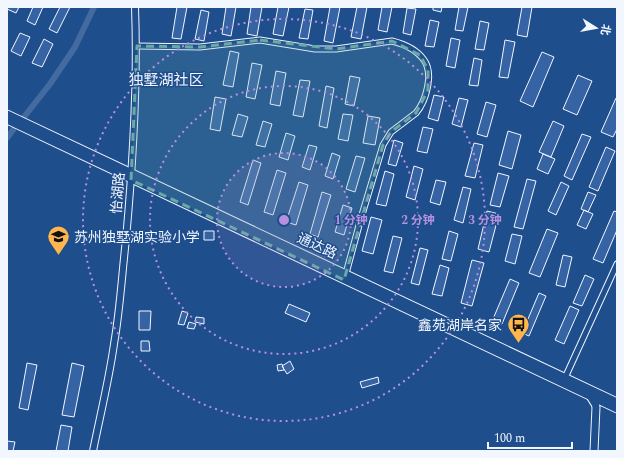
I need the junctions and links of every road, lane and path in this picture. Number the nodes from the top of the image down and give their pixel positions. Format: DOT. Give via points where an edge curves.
graph roads {
  1 [pos="135,7"];
  2 [pos="137,46"];
  3 [pos="7,114"];
  4 [pos="7,120"];
  5 [pos="132,177"];
  6 [pos="617,264"];
  7 [pos="345,277"];
  8 [pos="564,380"];
  9 [pos="590,396"];
  10 [pos="617,402"];
  11 [pos="617,409"];
  12 [pos="93,451"];
  13 [pos="594,451"];
  1 -- 2 [label="street, 怡湖路"];
  2 -- 5 [label="street, 怡湖路"];
  2 -- 7 [label="street" via="200,47 260,40 316,49 336,49 392,41 401,43 420,55 428,70 428,90 420,109 391,132 383,145"];
  3 -- 5 [label="main road, 通达路"];
  4 -- 5 [label="main road, 通达路"];
  5 -- 7 [label="main road, 通达路"];
  5 -- 12 [label="street, 怡湖路" via="117,327"];
  6 -- 8 [label="street"];
  7 -- 8 [label="main road, 通达路"];
  8 -- 9 [label="main road, 通达路"];
  8 -- 10 [label="main road, 通达路"];
  9 -- 11 [label="main road, 通达路"];
  9 -- 13 [label="main road" via="596,407"];
}
